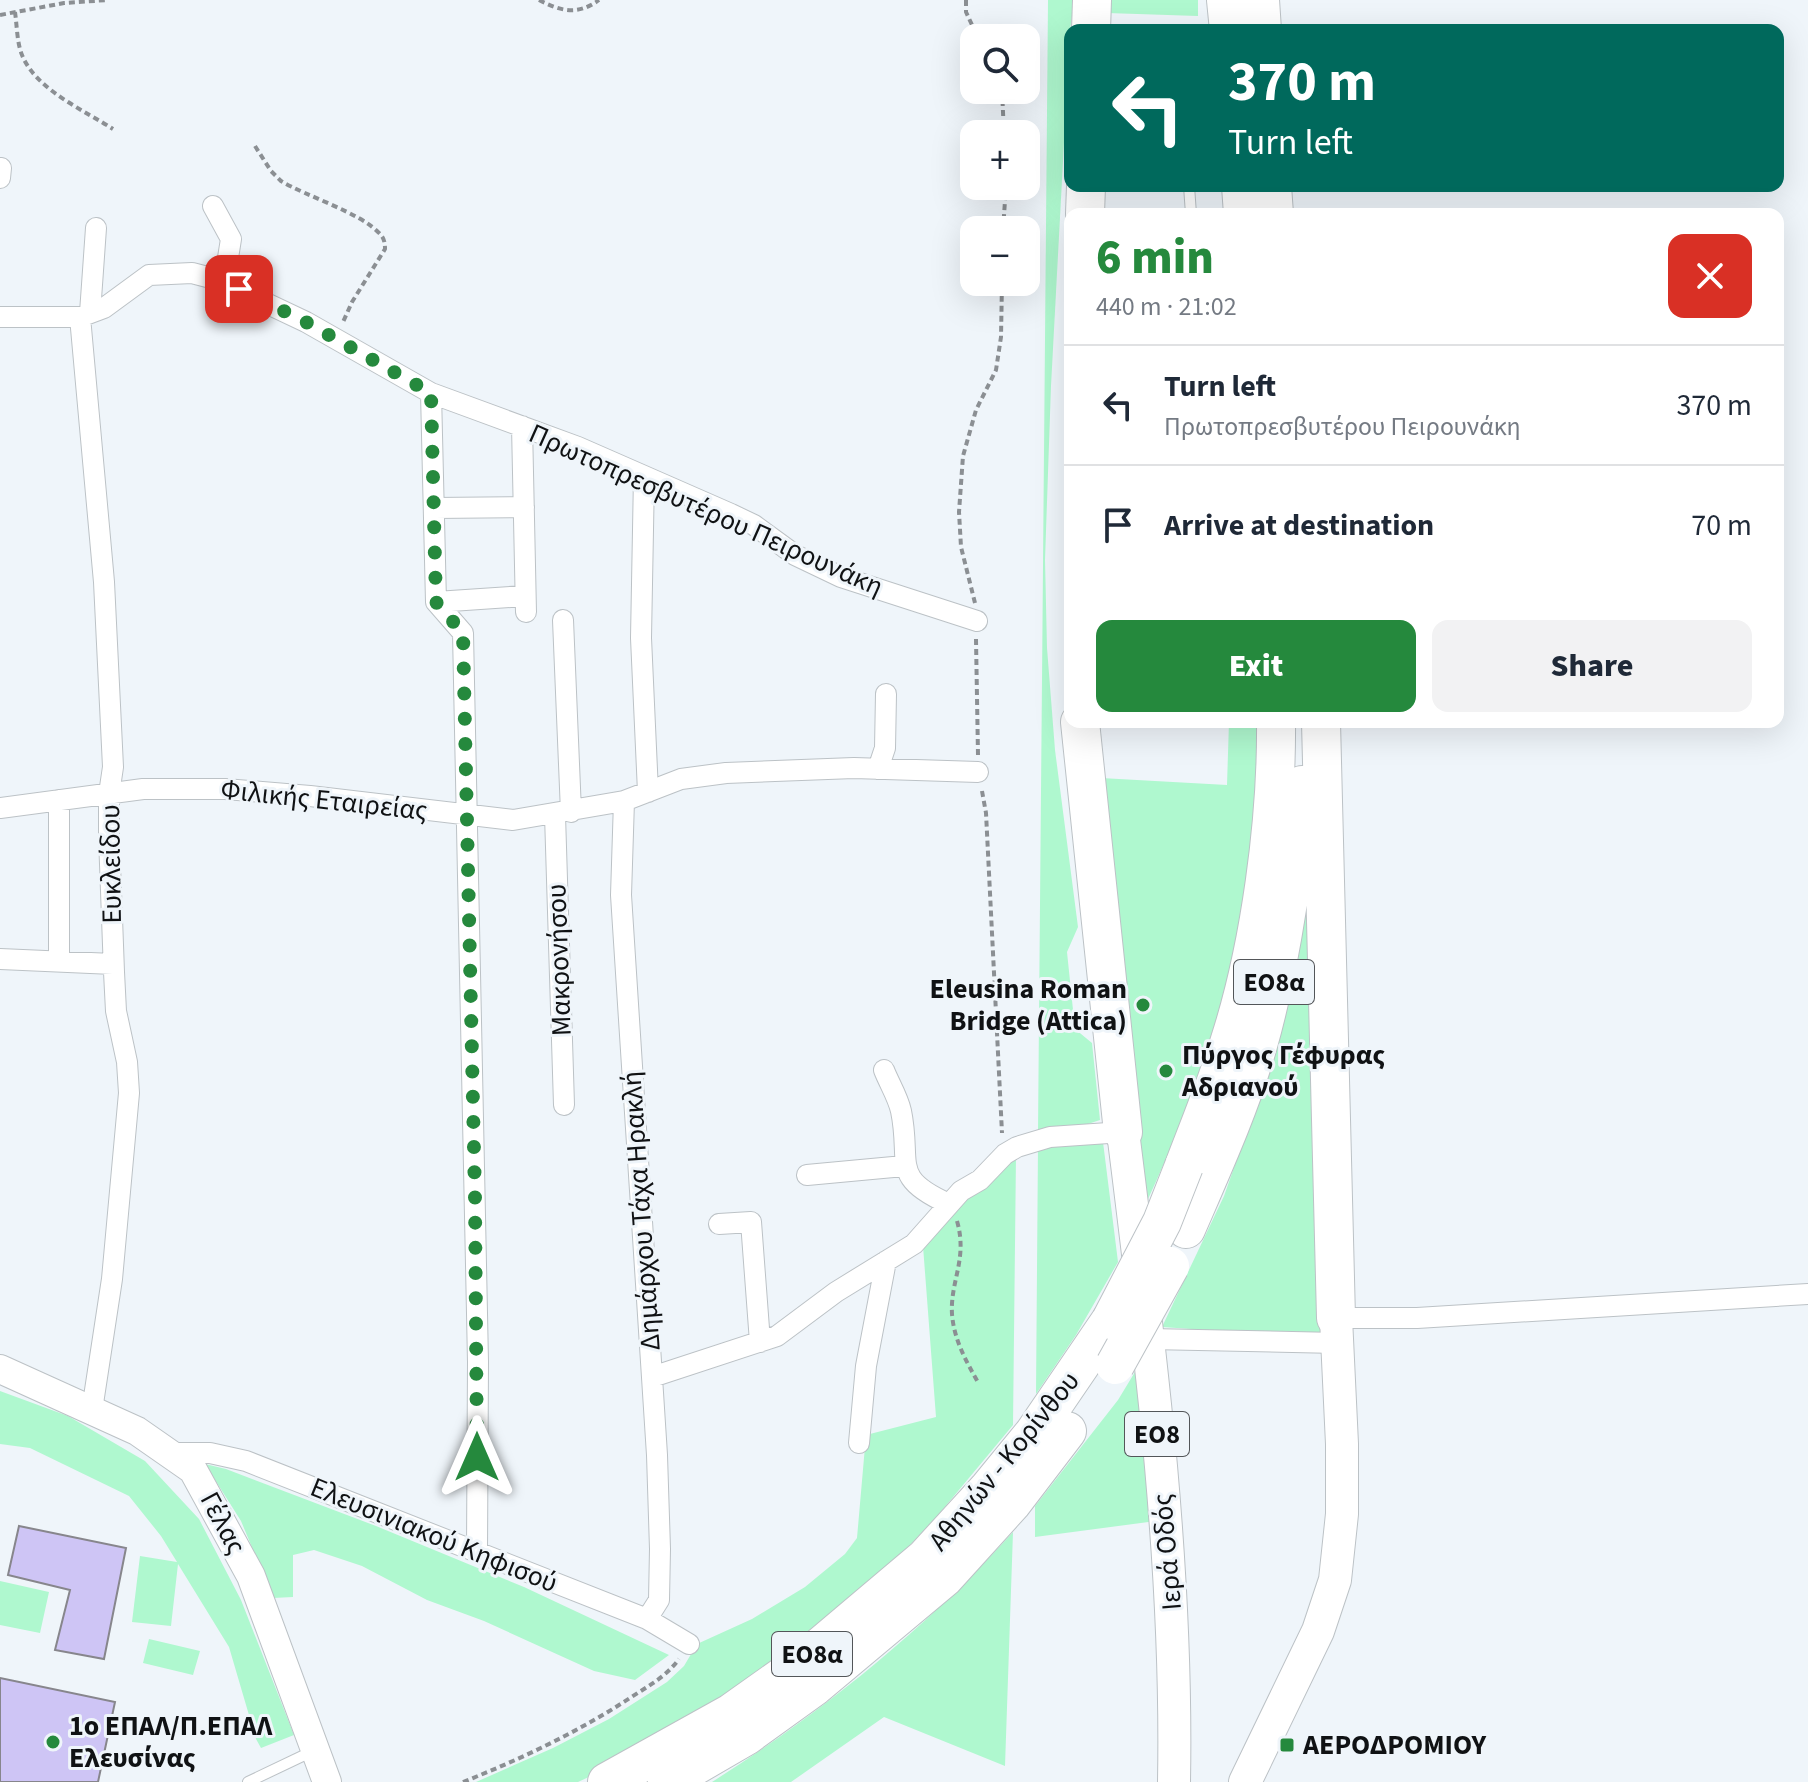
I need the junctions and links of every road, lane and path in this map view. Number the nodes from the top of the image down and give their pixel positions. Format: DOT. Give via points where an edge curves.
graph roads {
  1 [pos="108,0"];
  2 [pos="539,0"];
  3 [pos="599,0"];
  4 [pos="966,0"];
  5 [pos="1092,0"];
  6 [pos="1226,0"];
  7 [pos="1260,0"];
  8 [pos="15,12"];
  9 [pos="0,15"];
  10 [pos="972,24"];
  11 [pos="1091,24"];
  12 [pos="1228,24"];
  13 [pos="1262,24"];
  14 [pos="113,129"];
  15 [pos="255,146"];
  16 [pos="1,168"];
  17 [pos="0,178"];
  18 [pos="213,206"];
  19 [pos="96,228"];
  20 [pos="224,283"];
  21 [pos="1002,296"];
  22 [pos="85,315"];
  23 [pos="0,317"];
  24 [pos="340,341"];
  25 [pos="431,393"];
  26 [pos="522,426"];
  27 [pos="644,476"];
  28 [pos="524,507"];
  29 [pos="434,508"];
  30 [pos="436,602"];
  31 [pos="563,620"];
  32 [pos="977,621"];
  33 [pos="886,694"];
  34 [pos="1081,728"];
  35 [pos="1276,728"];
  36 [pos="1304,728"];
  37 [pos="1321,728"];
  38 [pos="878,769"];
  39 [pos="978,772"];
  40 [pos="648,792"];
  41 [pos="109,794"];
  42 [pos="59,800"];
  43 [pos="624,801"];
  44 [pos="0,808"];
  45 [pos="563,813"];
  46 [pos="465,816"];
  47 [pos="0,959"];
  48 [pos="59,961"];
  49 [pos="113,964"];
  50 [pos="884,1070"];
  51 [pos="564,1105"];
  52 [pos="1123,1132"];
  53 [pos="1005,1154"];
  54 [pos="904,1166"];
  55 [pos="807,1175"];
  56 [pos="949,1204"];
  57 [pos="719,1224"];
  58 [pos="886,1261"];
  59 [pos="1808,1294"];
  60 [pos="1336,1330"];
  61 [pos="1149,1339"];
  62 [pos="760,1342"];
  63 [pos="0,1369"];
  64 [pos="652,1377"];
  65 [pos="979,1384"];
  66 [pos="92,1410"];
  67 [pos="859,1443"];
  68 [pos="172,1453"];
  69 [pos="477,1552"];
  70 [pos="647,1619"];
  71 [pos="689,1644"];
  72 [pos="315,1750"];
  73 [pos="248,1782"];
  74 [pos="327,1782"];
  75 [pos="463,1782"];
  76 [pos="607,1782"];
  77 [pos="667,1782"];
  78 [pos="1174,1782"];
  79 [pos="1245,1782"];
  1 -- 8 [label="path"];
  2 -- 3 [label="path" via="560,11 577,11"];
  4 -- 10 [label="path"];
  5 -- 11 [label="highway"];
  6 -- 12 [label="highway"];
  7 -- 13 [label="highway"];
  8 -- 9 [label="path"];
  8 -- 14 [label="path" via="29,70"];
  15 -- 24 [label="path" via="281,181 364,221 385,240 385,249 343,322"];
  16 -- 17 [label="street"];
  18 -- 20 [label="street" via="231,239"];
  19 -- 22 [label="street, Ευκλείδου"];
  20 -- 22 [label="street, Πρωτοπρεσβυτέρου Πειρουνάκη" via="192,273 149,275 104,308"];
  20 -- 24 [label="street, Πρωτοπρεσβυτέρου Πειρουνάκη"];
  21 -- 32 [label="path" via="996,370 976,410 963,456 961,547"];
  22 -- 23 [label="street"];
  22 -- 41 [label="street, Ευκλείδου" via="104,582 113,767"];
  24 -- 25 [label="street, Πρωτοπρεσβυτέρου Πειρουνάκη"];
  25 -- 26 [label="street, Πρωτοπρεσβυτέρου Πειρουνάκη"];
  25 -- 29 [label="street"];
  26 -- 27 [label="street, Πρωτοπρεσβυτέρου Πειρουνάκη"];
  26 -- 28 [label="street"];
  27 -- 32 [label="street, Πρωτοπρεσβυτέρου Πειρουνάκη" via="754,525 795,555 841,577"];
  27 -- 40 [label="street" via="641,638"];
  28 -- 29 [label="street"];
  28 -- 30 [label="street" via="526,604"];
  29 -- 30 [label="street"];
  30 -- 46 [label="street" via="463,633"];
  31 -- 45 [label="street, Μακρονήσου"];
  32 -- 39 [label="path"];
  33 -- 38 [label="street" via="885,748"];
  34 -- 52 [label="highway, ΕΟ8"];
  35 -- 76 [label="highway, Αθηνών - Κορίνθου / ΕΟ8α, bridge" via="1270,829 1249,969 1231,1039 1162,1222 1111,1320 1055,1404 925,1558 796,1667 731,1713"];
  36 -- 77 [label="highway, Αθηνών - Κορίνθου / ΕΟ8α, bridge" via="1298,828 1276,974 1248,1075 1165,1276 1115,1365 989,1530 944,1578 815,1686 746,1736"];
  37 -- 60 [label="highway"];
  38 -- 39 [label="street, Φιλικής Εταιρείας"];
  38 -- 40 [label="street, Φιλικής Εταιρείας" via="726,773 681,779"];
  39 -- 53 [label="path" via="986,813"];
  40 -- 43 [label="street, Φιλικής Εταιρείας"];
  41 -- 42 [label="street, Φιλικής Εταιρείας"];
  41 -- 46 [label="street, Φιλικής Εταιρείας" via="225,789"];
  41 -- 49 [label="street, Ευκλείδου"];
  42 -- 44 [label="street, Φιλικής Εταιρείας"];
  42 -- 48 [label="street"];
  43 -- 45 [label="street, Φιλικής Εταιρείας"];
  43 -- 64 [label="street, Δημάρχου Τάχα Ηρακλή" via="621,895"];
  45 -- 46 [label="street, Φιλικής Εταιρείας" via="513,820"];
  45 -- 51 [label="street, Μακρονήσου"];
  46 -- 69 [label="street"];
  47 -- 48 [label="street"];
  48 -- 49 [label="street"];
  49 -- 66 [label="street, Ευκλείδου" via="129,1093 112,1279"];
  50 -- 54 [label="street" via="900,1106"];
  52 -- 53 [label="street" via="1050,1137"];
  52 -- 61 [label="main road, Ιερά Οδός / ΕΟ8"];
  53 -- 56 [label="street"];
  54 -- 55 [label="street"];
  54 -- 56 [label="street" via="921,1190"];
  56 -- 58 [label="street" via="914,1244"];
  56 -- 65 [label="path" via="962,1239 952,1312 960,1351"];
  57 -- 62 [label="street" via="751,1222"];
  58 -- 62 [label="street" via="777,1336"];
  58 -- 67 [label="street" via="866,1366"];
  59 -- 60 [label="street" via="1417,1318"];
  60 -- 61 [label="street"];
  60 -- 79 [label="main road" via="1342,1514 1335,1580 1318,1631"];
  61 -- 78 [label="main road, Ιερά Οδός / ΕΟ8" via="1174,1639"];
  62 -- 64 [label="street"];
  63 -- 66 [label="main road, Γέλας"];
  64 -- 70 [label="street, Δημάρχου Τάχα Ηρακλή" via="660,1562 659,1600"];
  66 -- 68 [label="main road, Γέλας"];
  68 -- 69 [label="street, Ελευσινιακού Κηφισού" via="210,1453 246,1461"];
  68 -- 72 [label="main road, Γέλας" via="193,1470 251,1576"];
  69 -- 70 [label="street, Ελευσινιακού Κηφισού"];
  70 -- 71 [label="street, Ελευσινιακού Κηφισού"];
  71 -- 75 [label="path" via="670,1672 611,1711 539,1750"];
  72 -- 73 [label="lane"];
  72 -- 74 [label="main road, Γέλας"];
}
